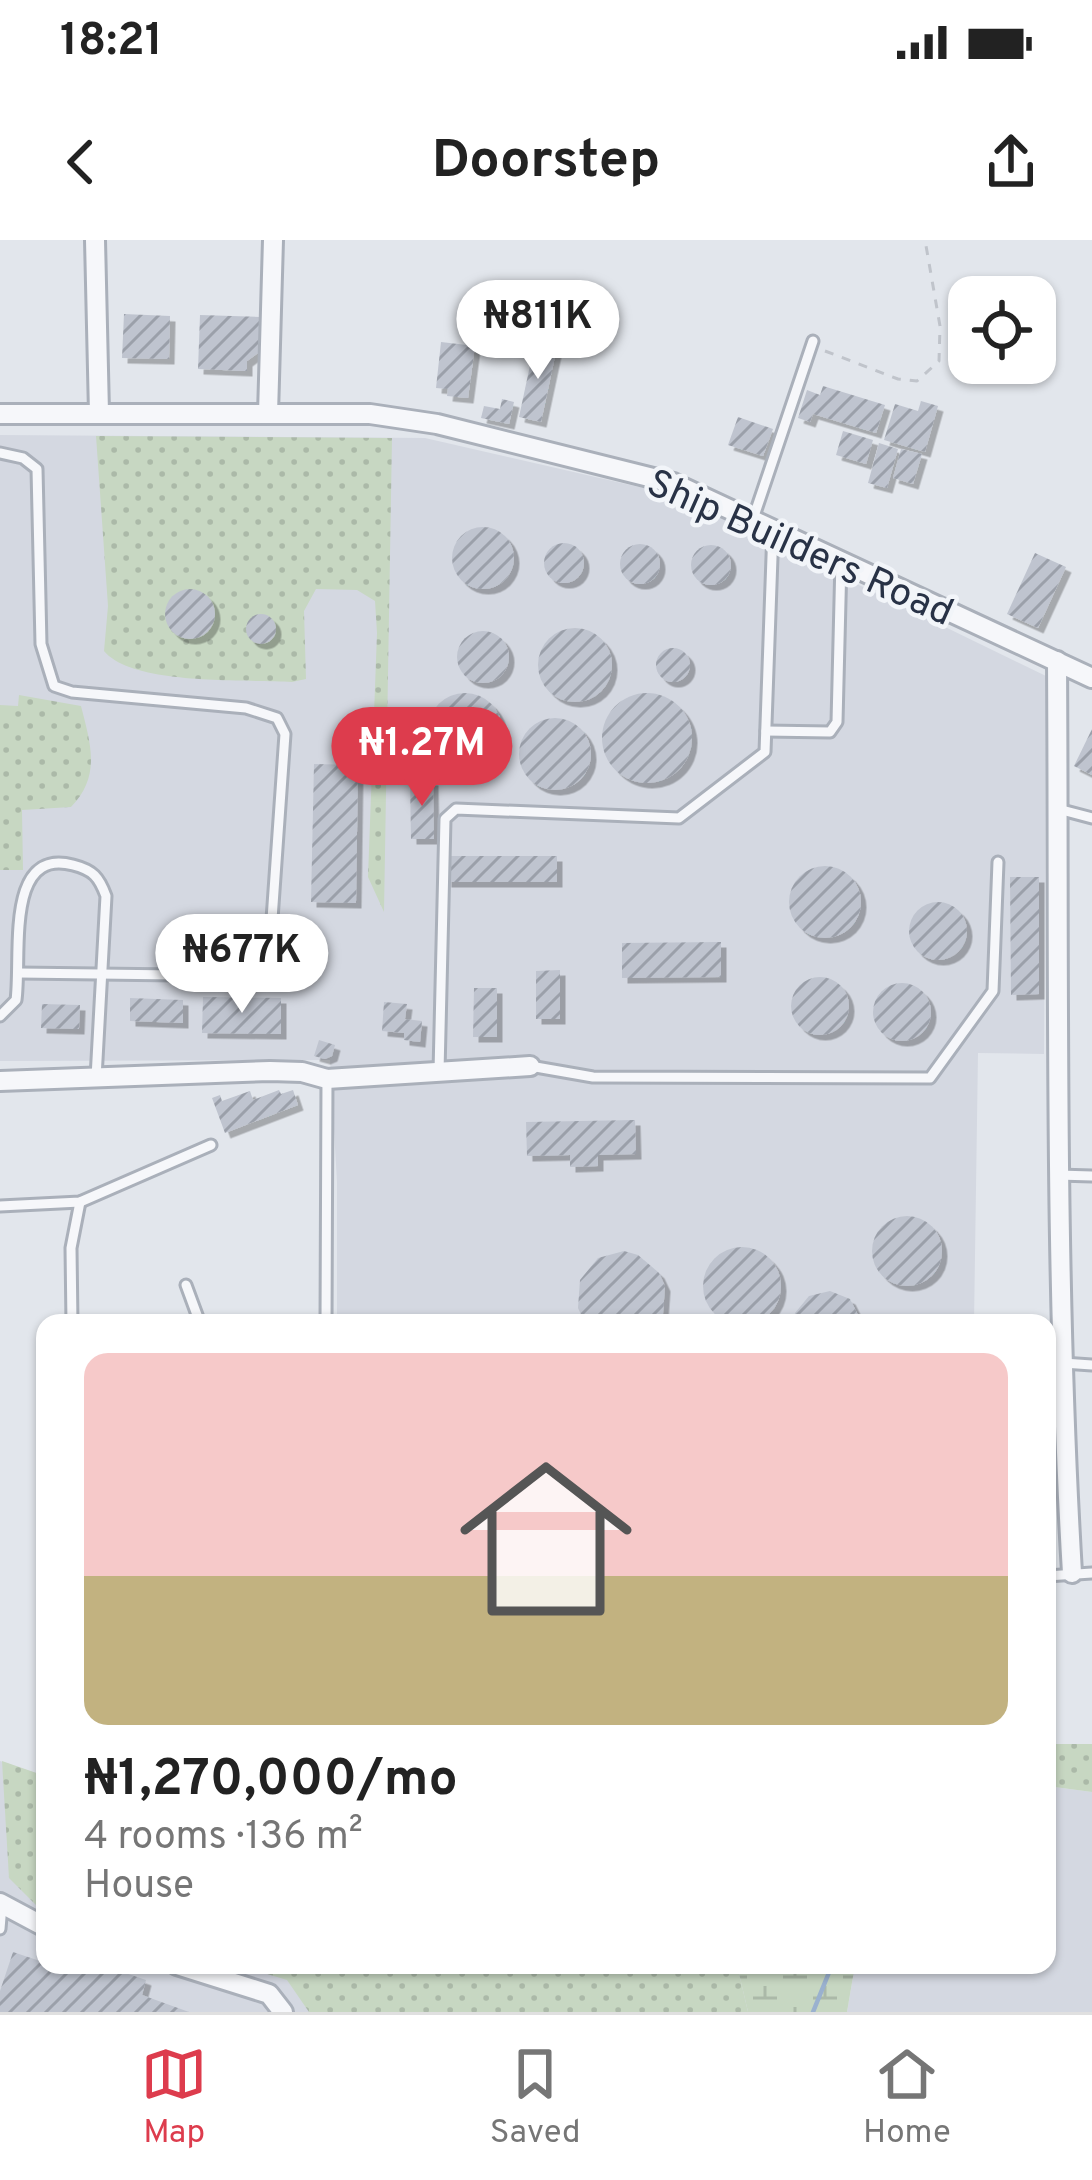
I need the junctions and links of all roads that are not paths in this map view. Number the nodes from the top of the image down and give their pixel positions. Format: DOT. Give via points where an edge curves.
graph roads {
  1 [pos="95,240"];
  2 [pos="273,240"];
  3 [pos="813,344"];
  4 [pos="99,413"];
  5 [pos="0,414"];
  6 [pos="268,414"];
  7 [pos="0,453"];
  8 [pos="753,518"];
  9 [pos="773,528"];
  10 [pos="841,560"];
  11 [pos="1058,661"];
  12 [pos="1092,678"];
  13 [pos="766,731"];
  14 [pos="1058,809"];
  15 [pos="1092,818"];
  16 [pos="998,862"];
  17 [pos="20,973"];
  18 [pos="104,975"];
  19 [pos="0,1016"];
  20 [pos="530,1066"];
  21 [pos="439,1072"];
  22 [pos="96,1078"];
  23 [pos="326,1079"];
  24 [pos="0,1081"];
  25 [pos="212,1145"];
  26 [pos="1058,1175"];
  27 [pos="1092,1176"];
  28 [pos="80,1202"];
  29 [pos="0,1206"];
  30 [pos="186,1286"];
  31 [pos="72,1314"];
  32 [pos="197,1314"];
  33 [pos="326,1314"];
  34 [pos="1063,1363"];
  35 [pos="1092,1365"];
  36 [pos="1056,1428"];
  37 [pos="1056,1442"];
  38 [pos="1082,1573"];
  39 [pos="1,1904"];
  40 [pos="36,1922"];
  41 [pos="0,1929"];
  42 [pos="206,1974"];
  43 [pos="284,2012"];
  1 -- 4 [label="street"];
  2 -- 6 [label="street"];
  3 -- 8 [label="lane"];
  4 -- 5 [label="street, Ship Builders Road"];
  4 -- 6 [label="street, Ship Builders Road"];
  6 -- 8 [label="street, Ship Builders Road" via="370,414 437,424 673,483"];
  7 -- 18 [label="lane" via="37,469 41,644 54,686 245,708 277,718 285,734 262,976"];
  8 -- 9 [label="street, Ship Builders Road"];
  9 -- 10 [label="street, Ship Builders Road"];
  9 -- 13 [label="lane"];
  10 -- 11 [label="street, Ship Builders Road"];
  10 -- 13 [label="lane" via="837,722 830,732"];
  11 -- 12 [label="street, Ship Builders Road"];
  11 -- 14 [label="street"];
  13 -- 21 [label="lane" via="765,752 679,818 456,809 445,819"];
  14 -- 15 [label="lane"];
  14 -- 26 [label="street"];
  16 -- 20 [label="lane" via="993,991 930,1078 592,1077"];
  17 -- 18 [label="lane"];
  17 -- 18 [label="lane" via="24,889 41,863 58,861 100,878"];
  17 -- 19 [label="lane" via="16,1000"];
  18 -- 22 [label="lane"];
  20 -- 21 [label="street"];
  21 -- 23 [label="street"];
  22 -- 23 [label="street" via="286,1071"];
  22 -- 24 [label="street"];
  23 -- 33 [label="lane"];
  25 -- 28 [label="lane"];
  26 -- 27 [label="lane"];
  26 -- 34 [label="street"];
  28 -- 29 [label="lane"];
  28 -- 31 [label="lane"];
  30 -- 32 [label="lane"];
  34 -- 35 [label="lane"];
  34 -- 36 [label="street"];
  37 -- 38 [label="street"];
  39 -- 40 [label="street"];
  39 -- 41 [label="lane"];
  42 -- 43 [label="street" via="269,1994"];
}
